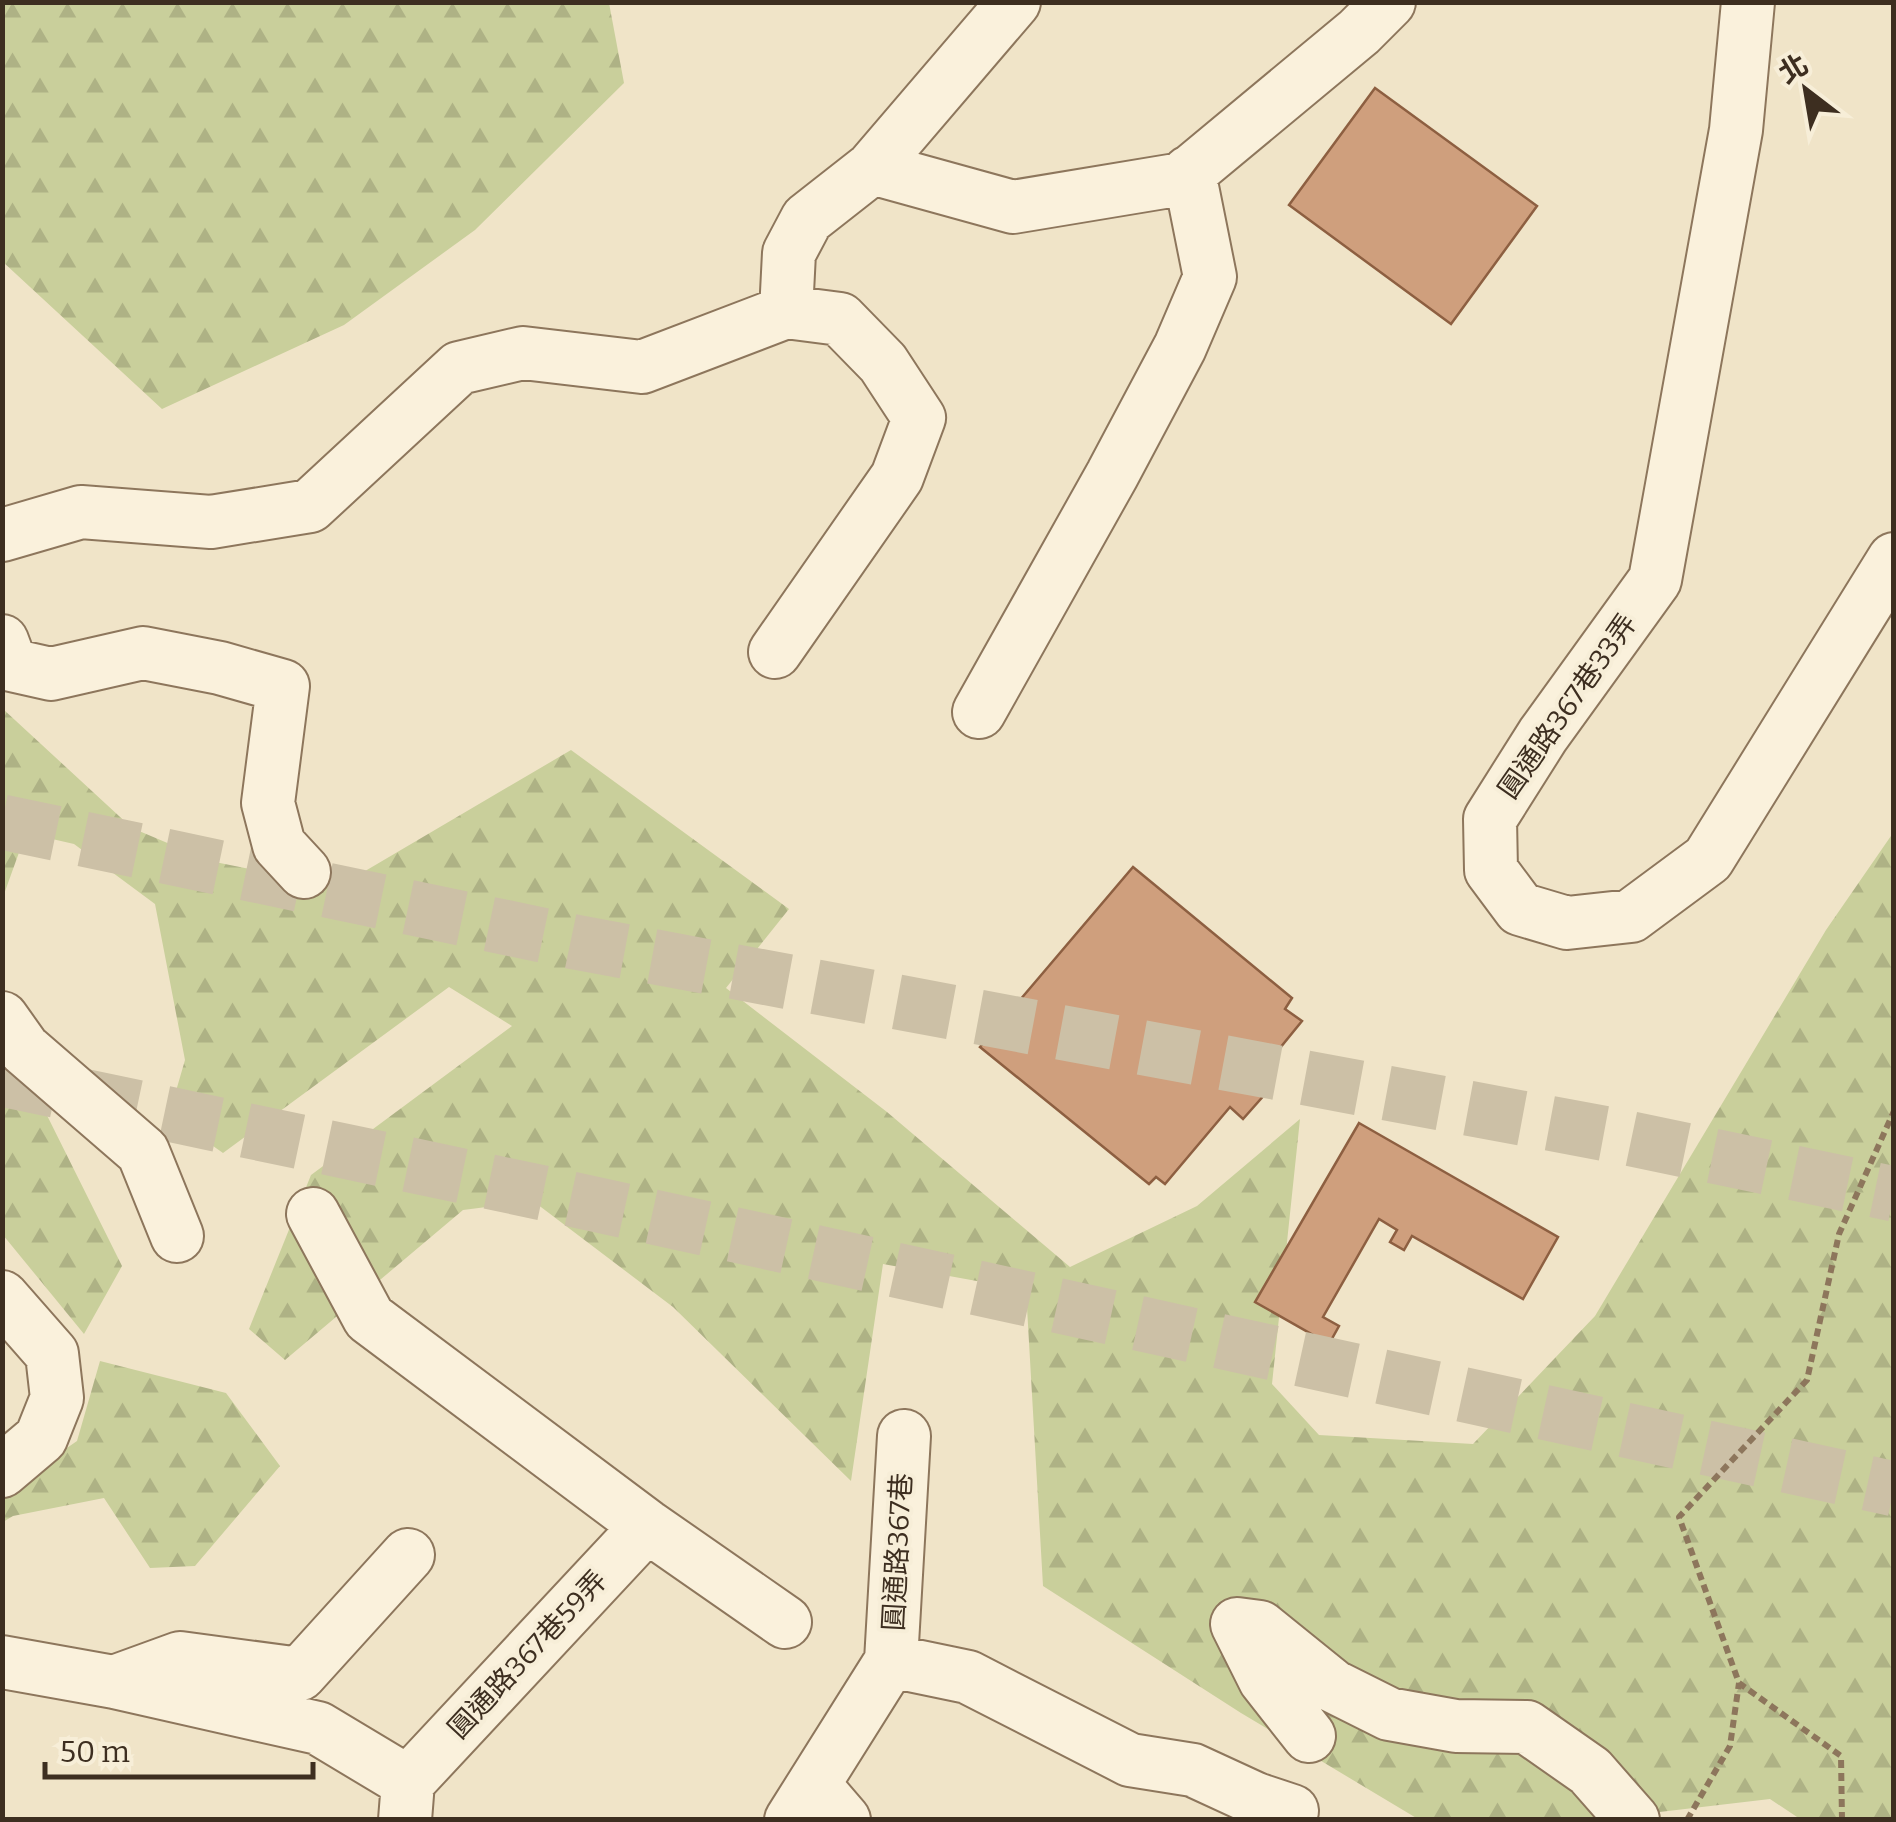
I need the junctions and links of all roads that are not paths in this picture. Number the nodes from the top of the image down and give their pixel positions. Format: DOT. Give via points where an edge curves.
graph roads {
  1 [pos="1014,2"];
  2 [pos="1389,2"];
  3 [pos="1748,2"];
  4 [pos="872,168"];
  5 [pos="1188,172"];
  6 [pos="786,312"];
  7 [pos="2,535"];
  8 [pos="1894,560"];
  9 [pos="2,640"];
  10 [pos="775,652"];
  11 [pos="979,712"];
  12 [pos="304,872"];
  13 [pos="2,1018"];
  14 [pos="313,1214"];
  15 [pos="177,1236"];
  16 [pos="2,1297"];
  17 [pos="904,1436"];
  18 [pos="2,1470"];
  19 [pos="647,1526"];
  20 [pos="408,1555"];
  21 [pos="785,1622"];
  22 [pos="891,1660"];
  23 [pos="2,1662"];
  24 [pos="114,1682"];
  25 [pos="1309,1736"];
  26 [pos="406,1801"];
  27 [pos="816,1808"];
  28 [pos="1292,1810"];
  29 [pos="1633,1820"];
  1 -- 4 [label="street"];
  2 -- 5 [label="street"];
  3 -- 8 [label="street, 圓通路367巷33弄" via="1736,130 1655,580 1490,819 1491,870 1520,910 1567,923 1631,916 1708,859"];
  4 -- 5 [label="street" via="1013,206 1182,179"];
  4 -- 6 [label="street" via="807,219 789,253"];
  5 -- 11 [label="street" via="1210,277 1180,347"];
  6 -- 7 [label="street" via="642,367 523,352 459,368 310,506 211,522 80,512"];
  6 -- 10 [label="street" via="840,319 883,363 919,418 897,476"];
  9 -- 12 [label="street" via="11,665 51,674 143,653 283,686 268,803 279,844"];
  13 -- 15 [label="street" via="24,1049 143,1152"];
  14 -- 19 [label="street" via="368,1318"];
  16 -- 18 [label="street" via="52,1354 57,1398 42,1438"];
  17 -- 22 [label="street, 圓通路367巷"];
  19 -- 21 [label="street"];
  19 -- 26 [label="street, 圓通路367巷59弄"];
  20 -- 24 [label="street" via="300,1674 180,1658"];
  22 -- 27 [label="street, 圓通路367巷"];
  22 -- 28 [label="street" via="968,1677 1130,1760 1193,1770"];
  23 -- 24 [label="street"];
  24 -- 26 [label="street" via="318,1728"];
  25 -- 29 [label="street" via="1266,1680 1237,1624 1260,1628 1333,1686 1389,1714 1456,1726 1527,1726 1590,1771"];
}
